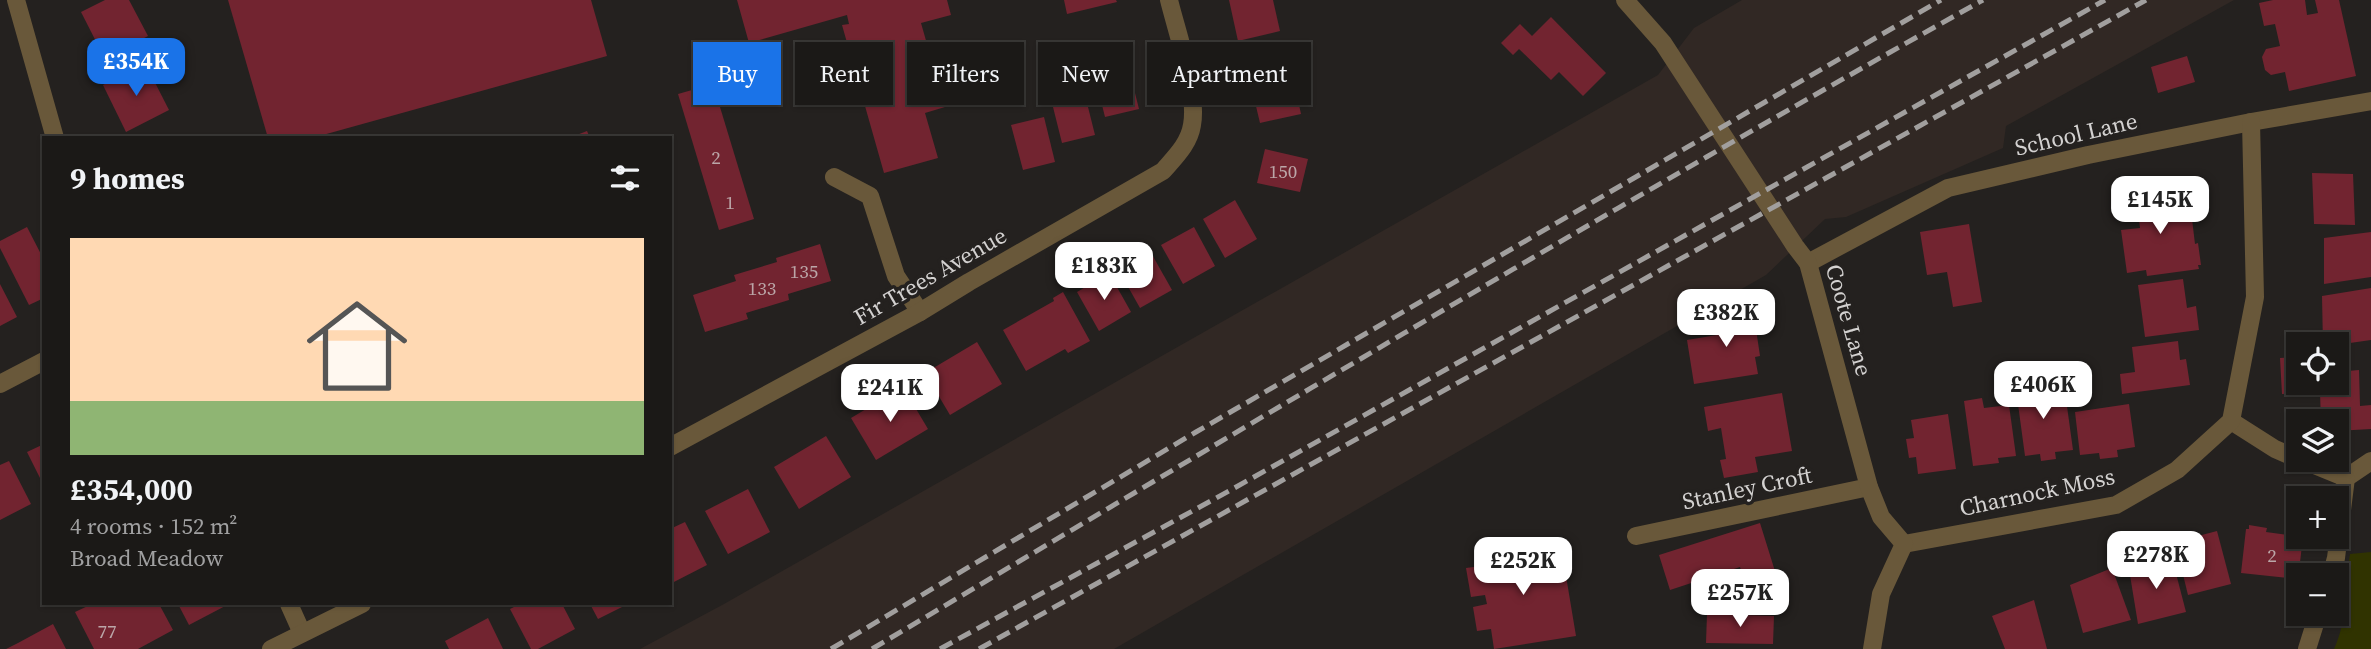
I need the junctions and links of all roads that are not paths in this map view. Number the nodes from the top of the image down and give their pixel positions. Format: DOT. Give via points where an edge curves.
graph roads {
  1 [pos="16,0"];
  2 [pos="1169,0"];
  3 [pos="1625,0"];
  4 [pos="2371,101"];
  5 [pos="2251,121"];
  6 [pos="54,136"];
  7 [pos="834,177"];
  8 [pos="1808,263"];
  9 [pos="920,312"];
  10 [pos="42,362"];
  11 [pos="0,384"];
  12 [pos="2231,421"];
  13 [pos="672,446"];
  14 [pos="2286,453"];
  15 [pos="2371,461"];
  16 [pos="2331,472"];
  17 [pos="2346,478"];
  18 [pos="1869,487"];
  19 [pos="1636,536"];
  20 [pos="1905,544"];
  21 [pos="2335,563"];
  22 [pos="289,605"];
  23 [pos="360,605"];
  24 [pos="2314,626"];
  25 [pos="302,634"];
  26 [pos="271,649"];
  27 [pos="1872,649"];
  28 [pos="2307,649"];
  1 -- 6 [label="street"];
  2 -- 9 [label="street, Fir Trees Avenue" via="1191,88 1192,125 1182,150 1163,171"];
  3 -- 8 [label="street, Coote Lane" via="1663,43"];
  4 -- 5 [label="street, School Lane"];
  5 -- 8 [label="street, School Lane" via="1948,188"];
  5 -- 12 [label="street" via="2255,297"];
  7 -- 9 [label="street" via="870,196 896,276"];
  8 -- 18 [label="street, Coote Lane"];
  9 -- 13 [label="street, Fir Trees Avenue"];
  10 -- 11 [label="street"];
  12 -- 14 [label="street"];
  12 -- 20 [label="street, Charnock Moss" via="2177,470 2116,505"];
  15 -- 17 [label="street"];
  16 -- 17 [label="street"];
  17 -- 21 [label="street"];
  18 -- 19 [label="street, Stanley Croft"];
  18 -- 20 [label="street, Coote Lane" via="1881,517"];
  20 -- 27 [label="street" via="1881,594"];
  22 -- 25 [label="street"];
  23 -- 25 [label="street"];
  24 -- 28 [label="street"];
  25 -- 26 [label="street"];
}
